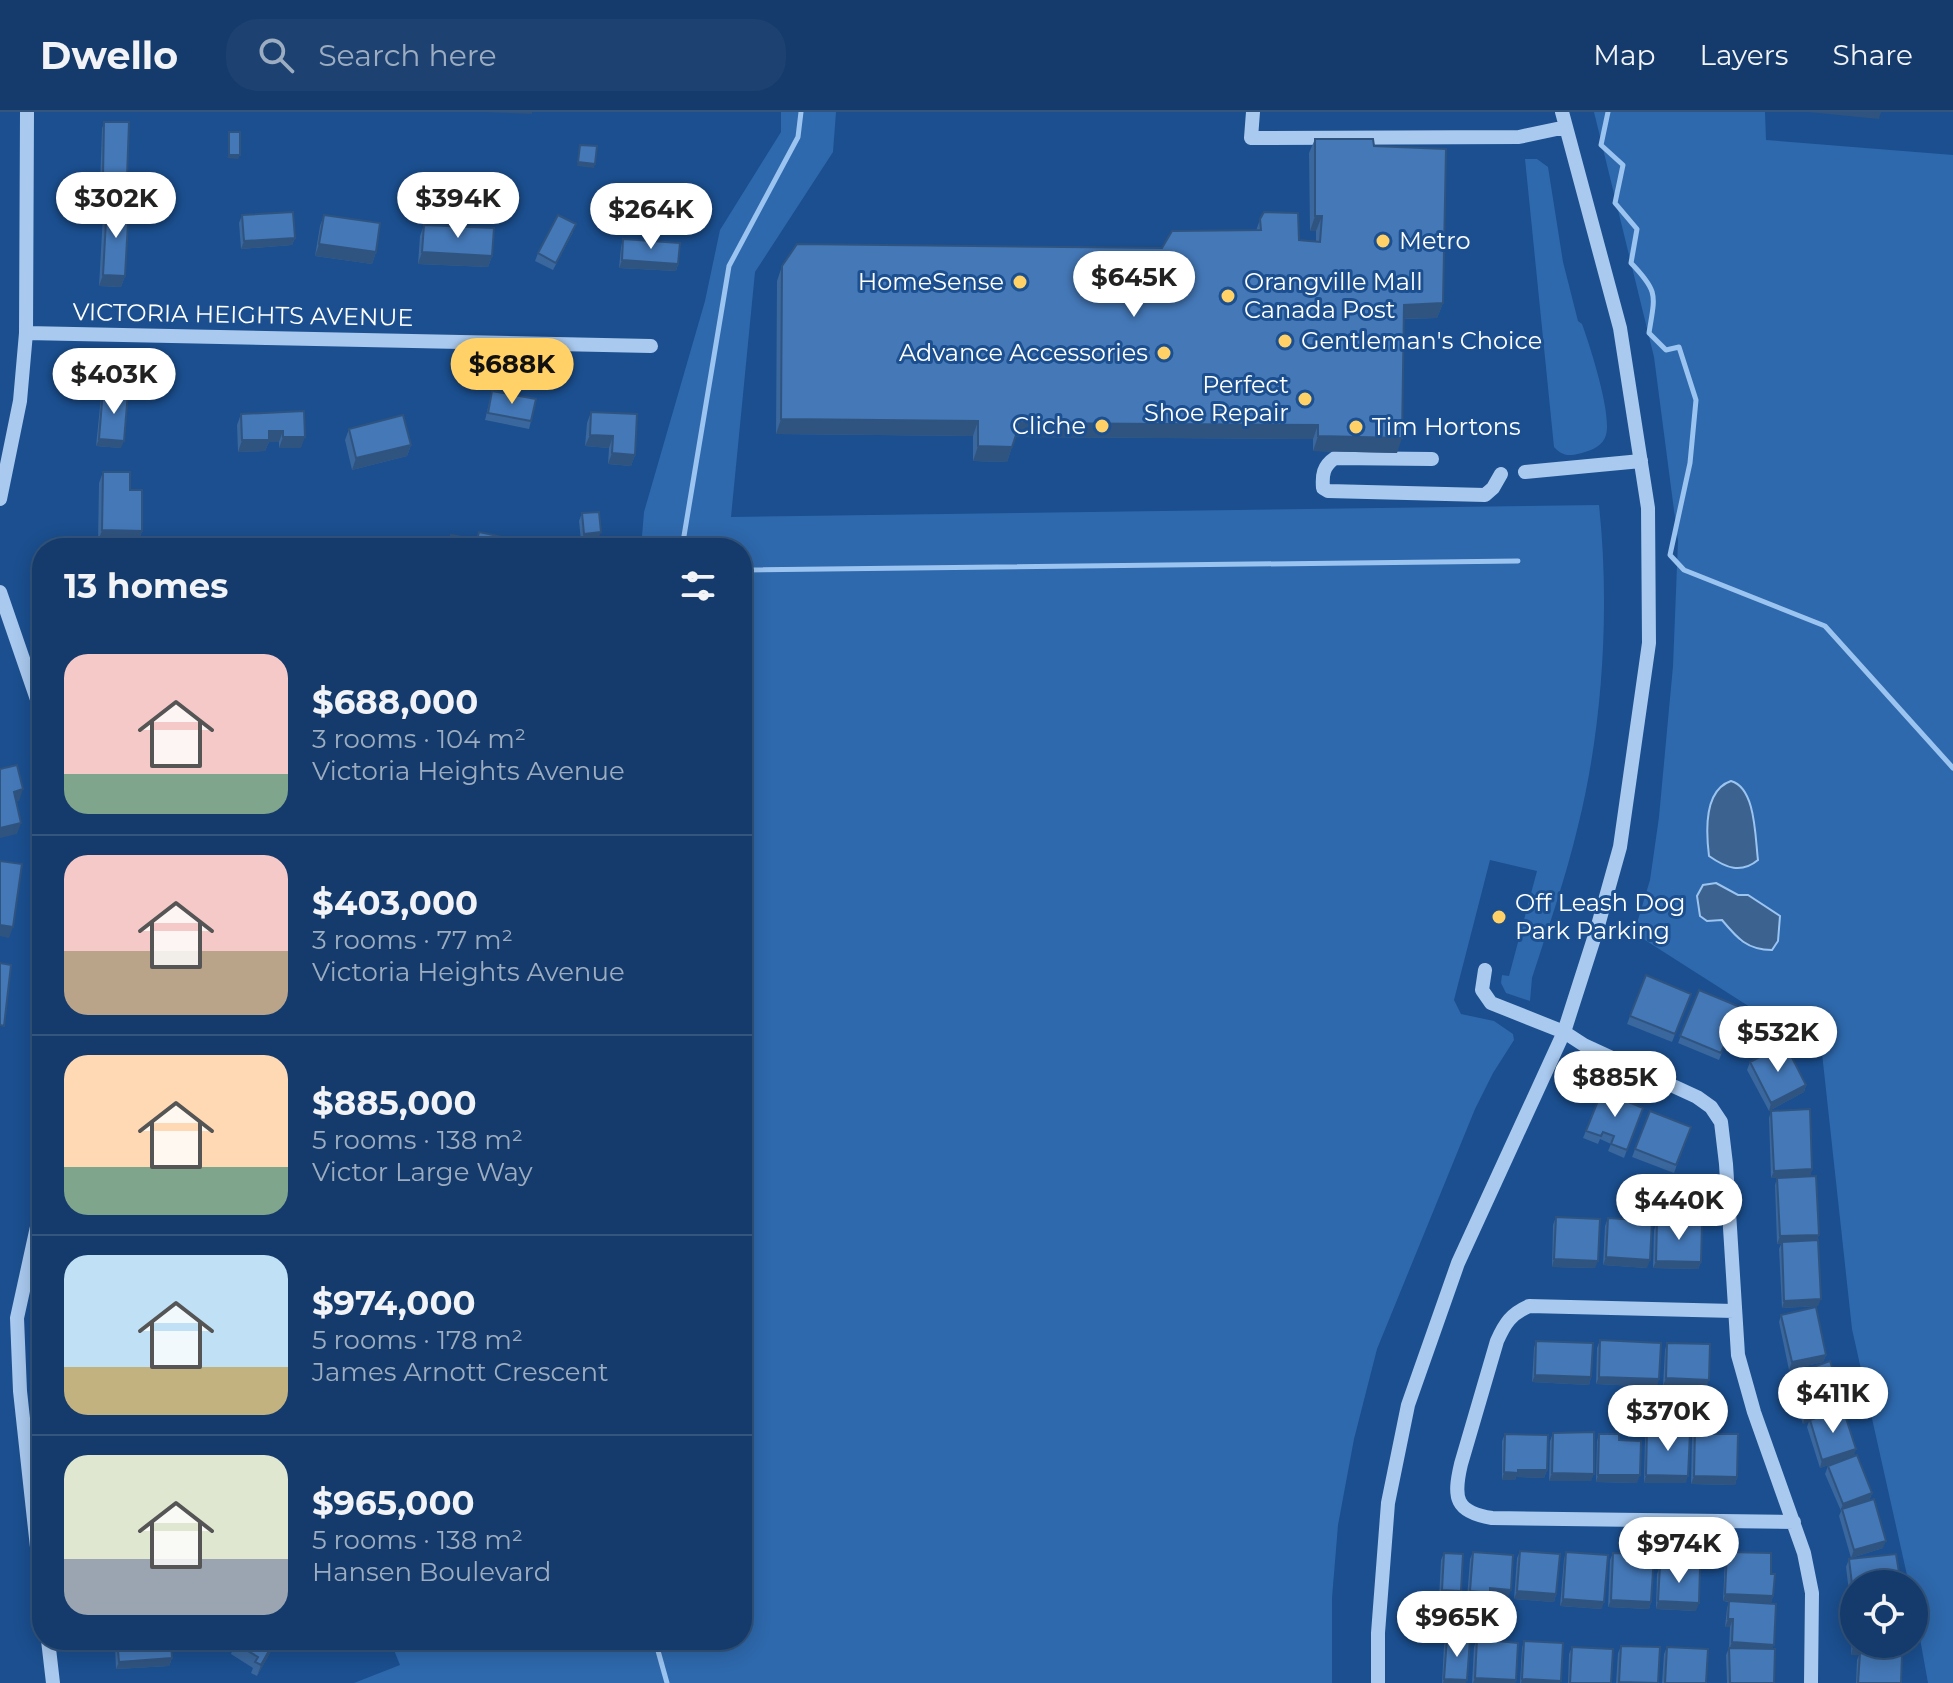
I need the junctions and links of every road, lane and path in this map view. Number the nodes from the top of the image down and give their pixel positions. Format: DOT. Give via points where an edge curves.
graph roads {
  1 [pos="27,112"];
  2 [pos="1253,112"];
  3 [pos="1562,112"];
  4 [pos="1566,127"];
  5 [pos="26,333"];
  6 [pos="651,346"];
  7 [pos="1432,459"];
  8 [pos="1641,461"];
  9 [pos="1525,472"];
  10 [pos="1501,474"];
  11 [pos="0,499"];
  12 [pos="0,592"];
  13 [pos="32,685"];
  14 [pos="1485,970"];
  15 [pos="1564,1032"];
  16 [pos="32,1250"];
  17 [pos="1734,1311"];
  18 [pos="32,1493"];
  19 [pos="1794,1522"];
  20 [pos="49,1650"];
  21 [pos="53,1683"];
  22 [pos="1378,1683"];
  23 [pos="1811,1683"];
  1 -- 5 [label="street"];
  2 -- 4 [label="street" via="1251,138 1519,137"];
  3 -- 4 [label="street"];
  4 -- 8 [label="street" via="1620,328"];
  5 -- 6 [label="street, VICTORIA HEIGHTS AVENUE"];
  5 -- 11 [label="street" via="20,401"];
  7 -- 10 [label="street" via="1335,458 1326,464 1323,488 1485,495"];
  8 -- 9 [label="street"];
  8 -- 15 [label="street" via="1648,508 1649,643 1620,847"];
  12 -- 13 [label="street"];
  14 -- 15 [label="street" via="1482,990 1491,1003"];
  15 -- 17 [label="street" via="1697,1097 1721,1122"];
  15 -- 22 [label="street" via="1458,1263 1408,1405 1388,1503"];
  16 -- 18 [label="street" via="17,1318"];
  17 -- 19 [label="street" via="1738,1355 1754,1412"];
  17 -- 19 [label="street" via="1529,1306 1514,1312 1497,1341 1461,1464 1457,1499 1474,1515 1492,1518"];
  19 -- 23 [label="street" via="1812,1593"];
  20 -- 21 [label="street"];
}
